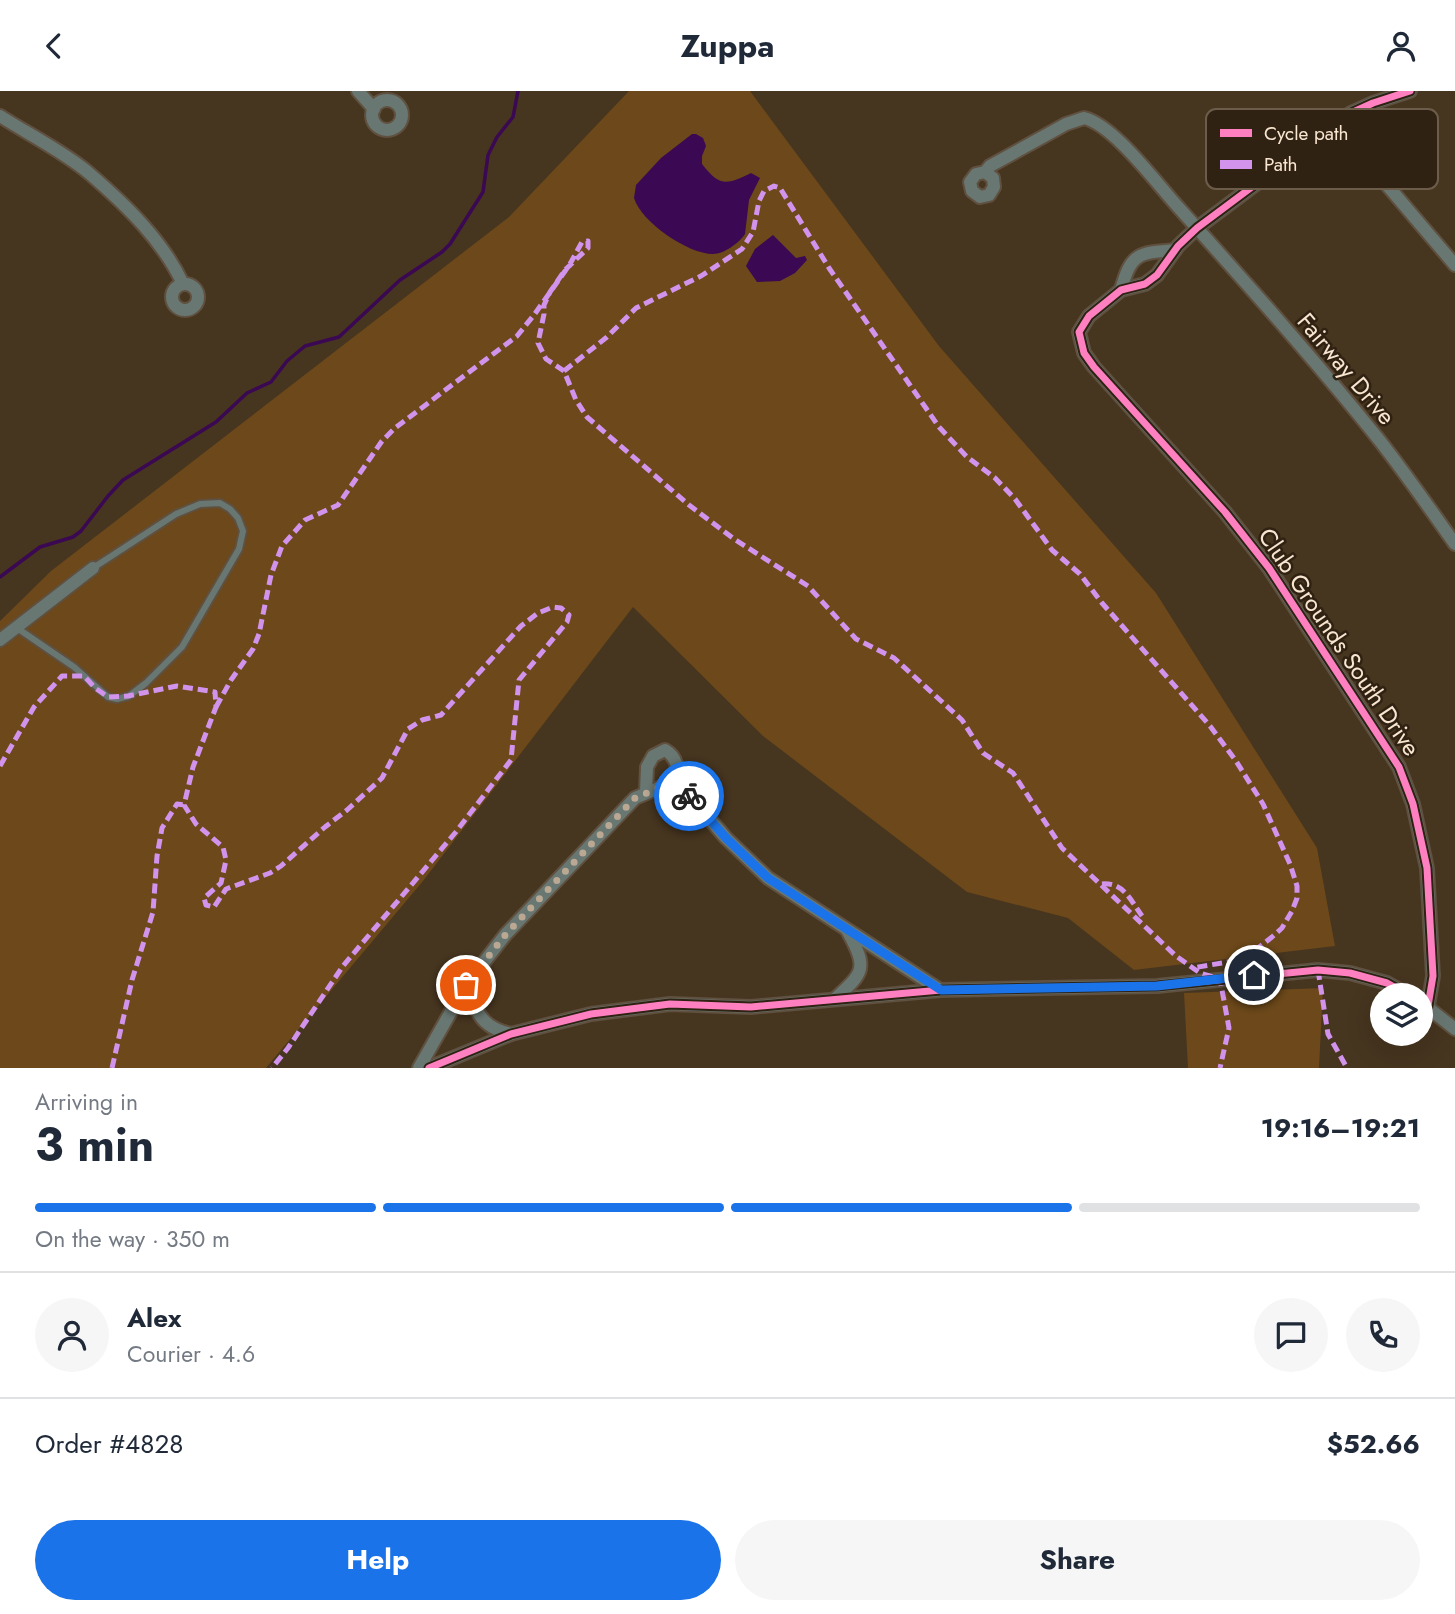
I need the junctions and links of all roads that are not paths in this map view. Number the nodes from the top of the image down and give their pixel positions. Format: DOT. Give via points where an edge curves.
graph roads {
  1 [pos="358,91"];
  2 [pos="1410,91"];
  3 [pos="374,109"];
  4 [pos="1360,109"];
  5 [pos="0,116"];
  6 [pos="985,173"];
  7 [pos="1249,189"];
  8 [pos="1390,189"];
  9 [pos="1196,228"];
  10 [pos="1175,250"];
  11 [pos="1455,265"];
  12 [pos="183,284"];
  13 [pos="1121,290"];
  14 [pos="1455,544"];
  15 [pos="93,568"];
  16 [pos="18,628"];
  17 [pos="0,640"];
  18 [pos="677,791"];
  19 [pos="646,792"];
  20 [pos="847,930"];
  21 [pos="471,979"];
  22 [pos="1387,983"];
  23 [pos="1431,983"];
  24 [pos="941,990"];
  25 [pos="835,999"];
  26 [pos="1433,1011"];
  27 [pos="1455,1029"];
  28 [pos="511,1034"];
  29 [pos="419,1068"];
  30 [pos="429,1068"];
  1 -- 3 [label="street"];
  2 -- 4 [label="street, Club Grounds South Drive"];
  5 -- 12 [label="street" via="89,173 156,238"];
  6 -- 9 [label="street, Fairway Drive" via="1066,124 1089,119 1117,139"];
  7 -- 9 [label="street, Club Grounds South Drive"];
  8 -- 11 [label="street"];
  9 -- 10 [label="street, Club Grounds South Drive"];
  9 -- 14 [label="street, Fairway Drive" via="1347,400"];
  10 -- 13 [label="street, Club Grounds South Drive" via="1145,284"];
  10 -- 13 [label="street, Club Grounds South Drive" via="1139,257 1127,267"];
  13 -- 23 [label="street, Club Grounds South Drive" via="1089,316 1079,333 1084,353 1269,568 1399,767 1413,804 1427,868"];
  15 -- 16 [label="street"];
  15 -- 16 [label="lane" via="200,503 220,503 230,509 243,531 239,549 182,647 129,696 108,697"];
  16 -- 17 [label="street"];
  18 -- 19 [label="street" via="661,787"];
  18 -- 19 [label="street" via="677,763 665,750 653,756 647,767"];
  18 -- 20 [label="street" via="689,795 768,878"];
  19 -- 21 [label="street" via="635,798 506,934"];
  20 -- 24 [label="street"];
  20 -- 25 [label="street" via="861,967 855,980"];
  21 -- 28 [label="street" via="480,1017 498,1031"];
  21 -- 29 [label="street"];
  22 -- 24 [label="street" via="1318,970 1157,986"];
  24 -- 25 [label="street"];
  25 -- 28 [label="street" via="751,1007 670,1004 591,1014"];
  26 -- 27 [label="street"];
  28 -- 30 [label="street"];
}
